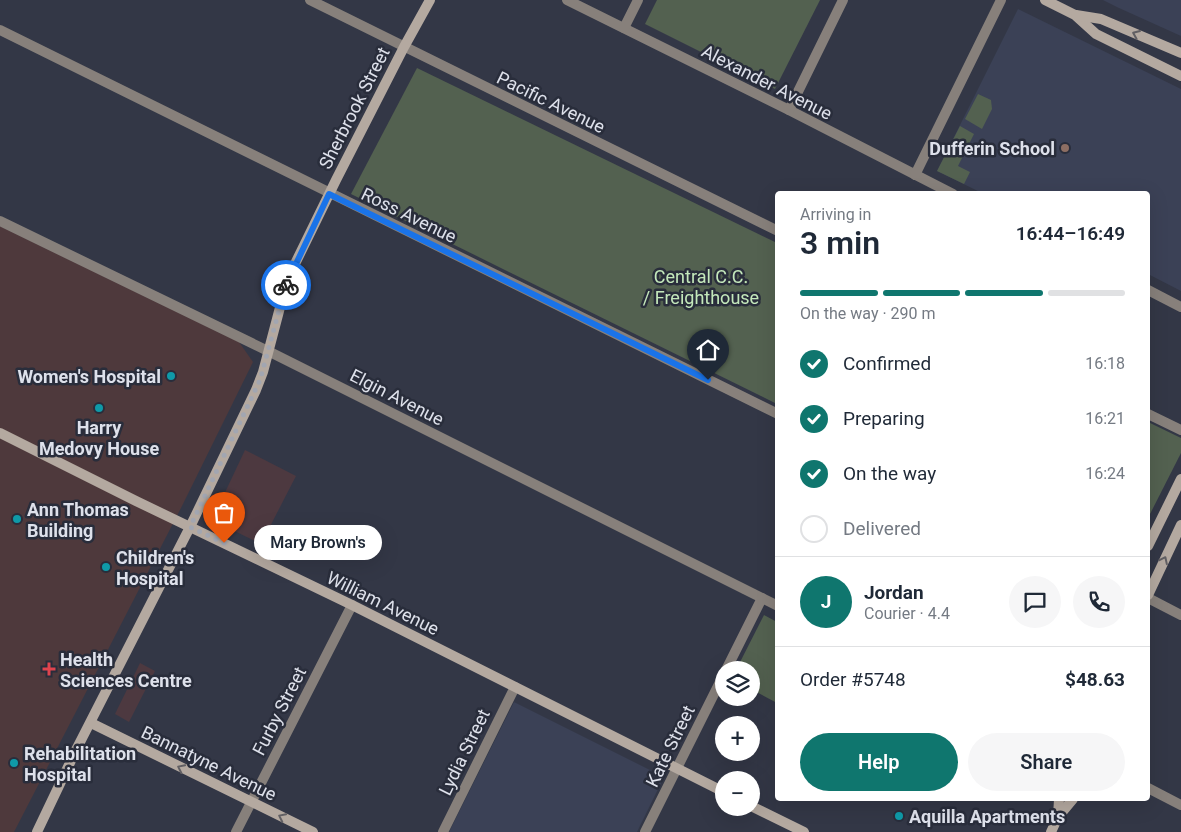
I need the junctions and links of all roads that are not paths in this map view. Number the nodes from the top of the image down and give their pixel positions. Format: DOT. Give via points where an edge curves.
graph roads {
  1 [pos="310,0"];
  2 [pos="430,0"];
  3 [pos="566,0"];
  4 [pos="638,0"];
  5 [pos="843,0"];
  6 [pos="1001,0"];
  7 [pos="1045,0"];
  8 [pos="1075,15"];
  9 [pos="624,28"];
  10 [pos="0,30"];
  11 [pos="404,47"];
  12 [pos="1181,53"];
  13 [pos="1181,76"];
  14 [pos="789,110"];
  15 [pos="916,175"];
  16 [pos="947,191"];
  17 [pos="329,194"];
  18 [pos="0,221"];
  19 [pos="775,230"];
  20 [pos="1150,291"];
  21 [pos="1181,307"];
  22 [pos="268,351"];
  23 [pos="775,413"];
  24 [pos="1150,415"];
  25 [pos="1181,430"];
  26 [pos="0,433"];
  27 [pos="1181,478"];
  28 [pos="1181,525"];
  29 [pos="190,527"];
  30 [pos="1150,542"];
  31 [pos="1150,592"];
  32 [pos="1150,597"];
  33 [pos="762,598"];
  34 [pos="775,604"];
  35 [pos="352,605"];
  36 [pos="1181,616"];
  37 [pos="730,661"];
  38 [pos="515,687"];
  39 [pos="715,692"];
  40 [pos="91,724"];
  41 [pos="677,769"];
  42 [pos="715,788"];
  43 [pos="1150,789"];
  44 [pos="1060,801"];
  45 [pos="1071,801"];
  46 [pos="251,802"];
  47 [pos="1181,805"];
  48 [pos="760,810"];
  49 [pos="1058,817"];
  50 [pos="37,832"];
  51 [pos="236,832"];
  52 [pos="312,832"];
  53 [pos="442,832"];
  54 [pos="645,832"];
  55 [pos="804,832"];
  56 [pos="1051,832"];
  1 -- 11 [label="street, Pacific Avenue"];
  2 -- 11 [label="main road, Sherbrook Street"];
  3 -- 9 [label="street, Alexander Avenue"];
  4 -- 9 [label="street"];
  5 -- 14 [label="street"];
  6 -- 15 [label="street"];
  7 -- 8 [label="main road"];
  12 -- 8 [label="main road, one-way" via="1101,19"];
  8 -- 13 [label="main road" via="1096,34"];
  9 -- 14 [label="street, Alexander Avenue"];
  10 -- 17 [label="street, Ross Avenue"];
  11 -- 17 [label="main road, Sherbrook Street"];
  11 -- 19 [label="street, Pacific Avenue"];
  14 -- 15 [label="street, Alexander Avenue"];
  15 -- 16 [label="street, Alexander Avenue"];
  17 -- 22 [label="main road, Sherbrook Street" via="288,280"];
  17 -- 23 [label="street, Ross Avenue"];
  18 -- 22 [label="street, Elgin Avenue"];
  20 -- 21 [label="street"];
  22 -- 29 [label="main road, Sherbrook Street" via="256,390"];
  22 -- 33 [label="street, Elgin Avenue"];
  24 -- 25 [label="street"];
  26 -- 29 [label="main road, William Avenue"];
  27 -- 30 [label="main road"];
  31 -- 28 [label="main road, one-way"];
  29 -- 35 [label="main road, William Avenue"];
  29 -- 40 [label="main road, Sherbrook Street"];
  32 -- 36 [label="street"];
  33 -- 34 [label="street, Elgin Avenue"];
  33 -- 37 [label="street"];
  35 -- 38 [label="main road, William Avenue"];
  35 -- 46 [label="street, Furby Street"];
  38 -- 41 [label="main road, William Avenue"];
  38 -- 53 [label="street, Lydia Street"];
  39 -- 41 [label="street, Kate Street"];
  46 -- 40 [label="main road, Bannatyne Avenue, one-way"];
  40 -- 50 [label="main road, Sherbrook Street"];
  41 -- 42 [label="main road, William Avenue"];
  41 -- 54 [label="street, Kate Street"];
  43 -- 47 [label="street"];
  44 -- 49 [label="main road"];
  45 -- 49 [label="main road"];
  46 -- 51 [label="street, Furby Street"];
  52 -- 46 [label="main road, Bannatyne Avenue, one-way"];
  48 -- 55 [label="main road"];
  49 -- 56 [label="main road"];
}
